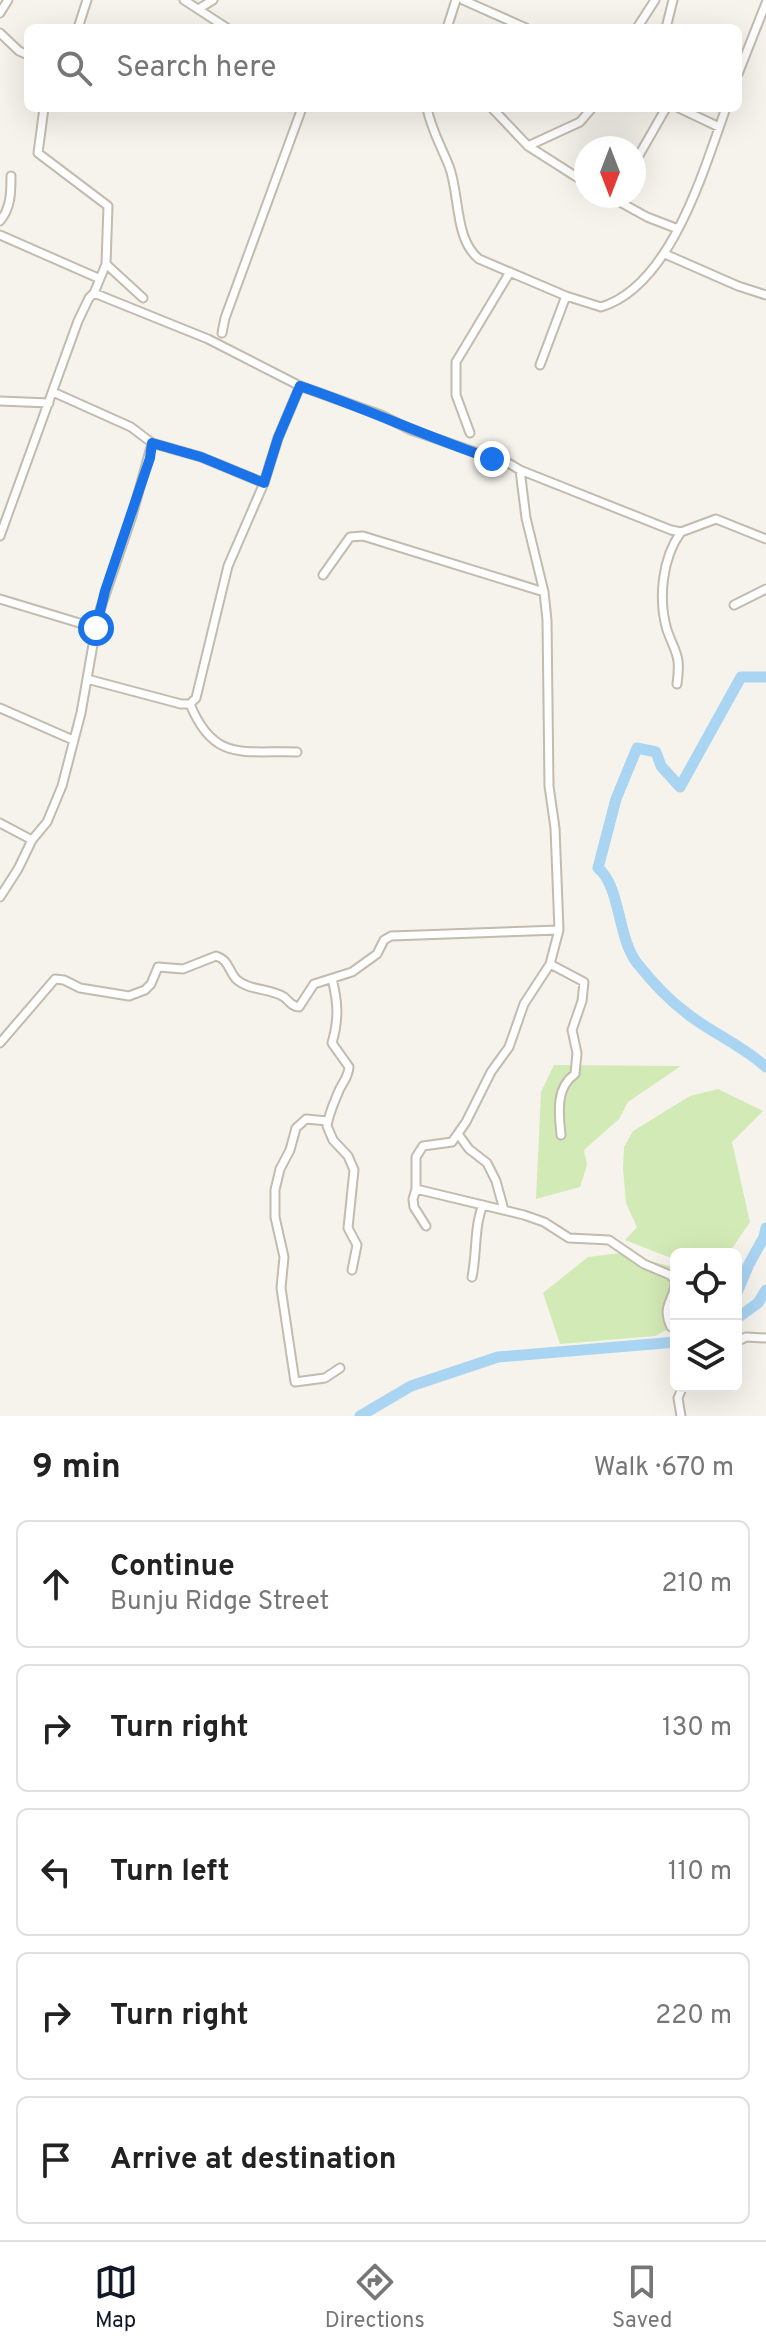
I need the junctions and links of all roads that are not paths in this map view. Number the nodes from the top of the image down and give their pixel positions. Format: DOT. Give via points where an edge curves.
graph roads {
  1 [pos="8,0"];
  2 [pos="87,0"];
  3 [pos="184,0"];
  4 [pos="213,0"];
  5 [pos="456,0"];
  6 [pos="463,0"];
  7 [pos="655,0"];
  8 [pos="673,0"];
  9 [pos="766,3"];
  10 [pos="200,8"];
  11 [pos="0,13"];
  12 [pos="79,24"];
  13 [pos="222,24"];
  14 [pos="448,24"];
  15 [pos="517,24"];
  16 [pos="640,24"];
  17 [pos="667,24"];
  18 [pos="0,33"];
  19 [pos="24,53"];
  20 [pos="742,64"];
  21 [pos="43,112"];
  22 [pos="301,112"];
  23 [pos="428,112"];
  24 [pos="496,112"];
  25 [pos="589,112"];
  26 [pos="664,112"];
  27 [pos="687,112"];
  28 [pos="725,112"];
  29 [pos="719,127"];
  30 [pos="646,143"];
  31 [pos="528,146"];
  32 [pos="574,175"];
  33 [pos="11,176"];
  34 [pos="631,208"];
  35 [pos="0,221"];
  36 [pos="678,229"];
  37 [pos="0,235"];
  38 [pos="665,254"];
  39 [pos="106,264"];
  40 [pos="510,272"];
  41 [pos="98,278"];
  42 [pos="764,292"];
  43 [pos="94,293"];
  44 [pos="566,296"];
  45 [pos="143,298"];
  46 [pos="222,333"];
  47 [pos="540,365"];
  48 [pos="300,386"];
  49 [pos="53,392"];
  50 [pos="0,401"];
  51 [pos="49,403"];
  52 [pos="470,433"];
  53 [pos="152,443"];
  54 [pos="520,470"];
  55 [pos="264,483"];
  56 [pos="681,532"];
  57 [pos="0,536"];
  58 [pos="766,539"];
  59 [pos="323,575"];
  60 [pos="766,589"];
  61 [pos="544,592"];
  62 [pos="0,599"];
  63 [pos="734,605"];
  64 [pos="96,628"];
  65 [pos="87,679"];
  66 [pos="677,684"];
  67 [pos="190,704"];
  68 [pos="0,708"];
  69 [pos="73,740"];
  70 [pos="297,752"];
  71 [pos="0,823"];
  72 [pos="32,840"];
  73 [pos="0,897"];
  74 [pos="559,930"];
  75 [pos="550,964"];
  76 [pos="332,979"];
  77 [pos="0,1043"];
  78 [pos="327,1121"];
  79 [pos="458,1134"];
  80 [pos="561,1135"];
  81 [pos="416,1189"];
  82 [pos="483,1205"];
  83 [pos="504,1210"];
  84 [pos="426,1226"];
  85 [pos="352,1270"];
  86 [pos="472,1277"];
  87 [pos="670,1325"];
  88 [pos="766,1338"];
  89 [pos="742,1339"];
  90 [pos="340,1368"];
  91 [pos="680,1392"];
  92 [pos="681,1416"];
  1 -- 11 [label="street"];
  2 -- 12 [label="street"];
  3 -- 10 [label="street"];
  4 -- 10 [label="street"];
  5 -- 14 [label="street"];
  6 -- 15 [label="street"];
  7 -- 16 [label="street"];
  8 -- 17 [label="street"];
  9 -- 20 [label="street"];
  10 -- 13 [label="street"];
  18 -- 19 [label="street"];
  21 -- 39 [label="street" via="38,153 108,206"];
  22 -- 46 [label="street"];
  23 -- 40 [label="street" via="451,171 472,253"];
  24 -- 31 [label="street"];
  25 -- 31 [label="street" via="580,122"];
  26 -- 30 [label="street"];
  27 -- 29 [label="street"];
  28 -- 29 [label="street"];
  29 -- 36 [label="street"];
  31 -- 32 [label="street"];
  33 -- 35 [label="street" via="11,194"];
  34 -- 36 [label="street"];
  36 -- 38 [label="street"];
  37 -- 41 [label="street"];
  38 -- 42 [label="street"];
  38 -- 44 [label="street" via="611,304 593,307"];
  39 -- 41 [label="street"];
  39 -- 45 [label="street"];
  40 -- 44 [label="street"];
  40 -- 52 [label="street" via="456,362 456,395"];
  41 -- 43 [label="street"];
  43 -- 48 [label="street" via="208,339"];
  43 -- 49 [label="street" via="78,321"];
  44 -- 47 [label="street"];
  48 -- 54 [label="street"];
  48 -- 55 [label="street"];
  49 -- 51 [label="street"];
  49 -- 53 [label="street" via="131,427"];
  50 -- 51 [label="street"];
  51 -- 57 [label="street"];
  53 -- 55 [label="street"];
  53 -- 64 [label="street"];
  54 -- 56 [label="street"];
  54 -- 61 [label="street"];
  55 -- 67 [label="street" via="228,566 196,698"];
  56 -- 58 [label="street" via="716,519"];
  56 -- 66 [label="street" via="667,562 663,598 679,656"];
  59 -- 61 [label="street" via="346,541 363,536"];
  60 -- 63 [label="street"];
  61 -- 74 [label="street"];
  62 -- 64 [label="street"];
  64 -- 65 [label="street"];
  65 -- 67 [label="street"];
  65 -- 69 [label="street"];
  67 -- 70 [label="street" via="199,725 221,744 244,752"];
  68 -- 69 [label="street"];
  69 -- 72 [label="street" via="62,786 47,822"];
  71 -- 72 [label="street"];
  72 -- 73 [label="street"];
  74 -- 75 [label="street"];
  74 -- 76 [label="street" via="391,936 377,954"];
  75 -- 79 [label="street"];
  75 -- 80 [label="street" via="584,982 572,1030 575,1074 566,1081 560,1100"];
  76 -- 77 [label="street" via="314,984 299,1007 244,984 216,956 183,969 158,967 151,984 136,995 55,979"];
  76 -- 78 [label="street" via="338,1000 332,1043 349,1067"];
  78 -- 85 [label="street" via="328,1132 354,1170 348,1228 357,1245"];
  78 -- 90 [label="street" via="306,1119 296,1128 275,1190 275,1217 284,1257 281,1288 295,1382 325,1378"];
  79 -- 81 [label="street" via="452,1142 419,1150"];
  79 -- 83 [label="street" via="487,1163"];
  81 -- 82 [label="street"];
  81 -- 84 [label="street" via="414,1207"];
  82 -- 83 [label="street"];
  82 -- 86 [label="street"];
  83 -- 87 [label="street" via="544,1222 569,1238 609,1240 670,1275 676,1284 666,1308"];
  88 -- 89 [label="street"];
  91 -- 92 [label="street"];
}
